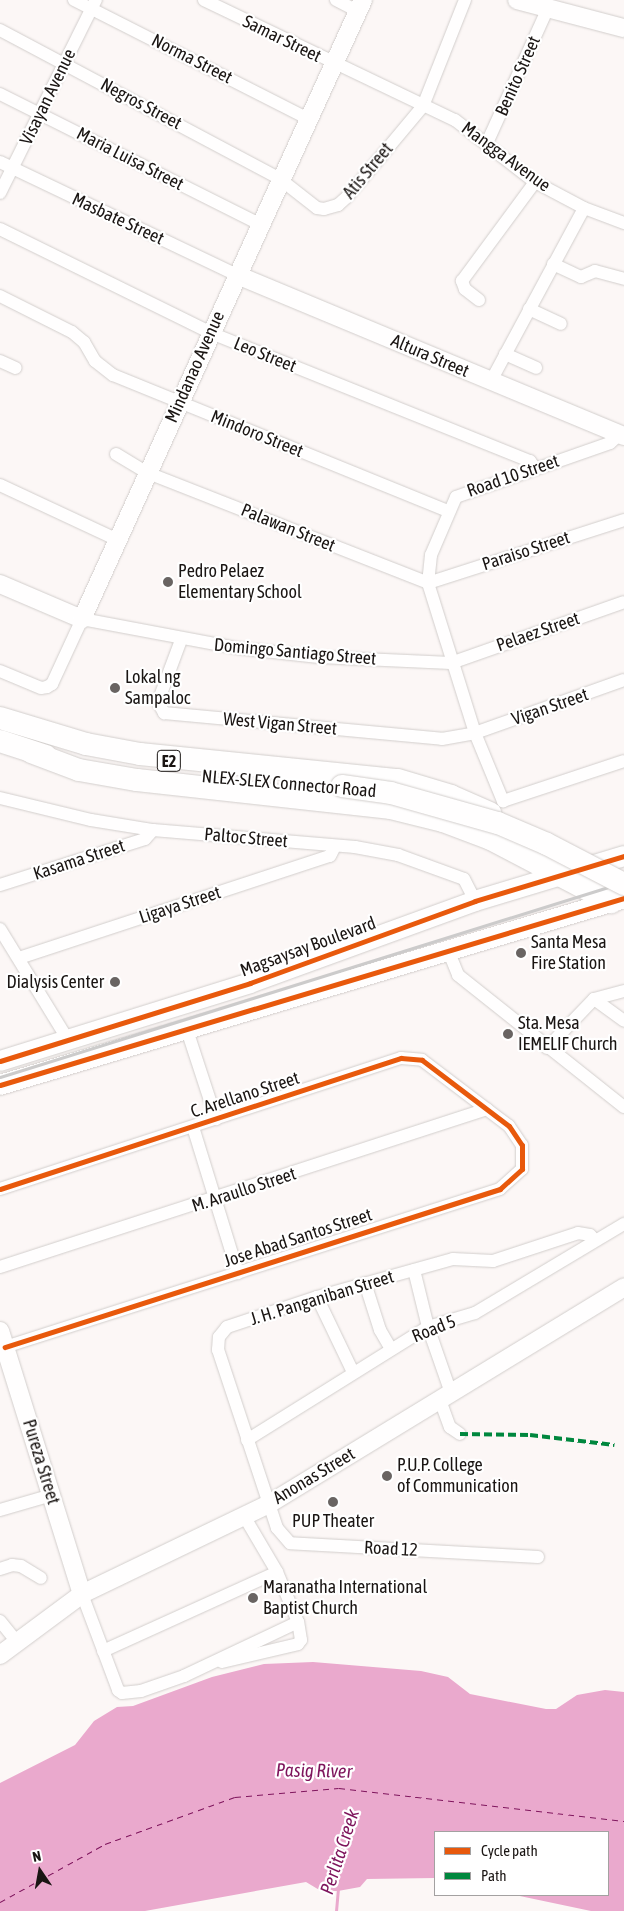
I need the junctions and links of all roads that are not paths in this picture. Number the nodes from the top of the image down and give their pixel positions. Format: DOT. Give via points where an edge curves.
graph roads {
  1 [pos="74,0"];
  2 [pos="204,0"];
  3 [pos="336,0"];
  4 [pos="465,0"];
  5 [pos="517,0"];
  6 [pos="94,4"];
  7 [pos="361,6"];
  8 [pos="548,8"];
  9 [pos="624,28"];
  10 [pos="0,30"];
  11 [pos="65,63"];
  12 [pos="333,64"];
  13 [pos="0,94"];
  14 [pos="423,106"];
  15 [pos="40,114"];
  16 [pos="309,119"];
  17 [pos="487,143"];
  18 [pos="0,162"];
  19 [pos="12,168"];
  20 [pos="280,179"];
  21 [pos="535,182"];
  22 [pos="0,193"];
  23 [pos="584,208"];
  24 [pos="624,223"];
  25 [pos="260,224"];
  26 [pos="0,229"];
  27 [pos="553,264"];
  28 [pos="237,275"];
  29 [pos="624,279"];
  30 [pos="0,296"];
  31 [pos="479,300"];
  32 [pos="529,309"];
  33 [pos="561,324"];
  34 [pos="211,333"];
  35 [pos="505,354"];
  36 [pos="0,361"];
  37 [pos="16,368"];
  38 [pos="536,368"];
  39 [pos="490,380"];
  40 [pos="180,402"];
  41 [pos="622,435"];
  42 [pos="116,454"];
  43 [pos="535,468"];
  44 [pos="148,473"];
  45 [pos="0,485"];
  46 [pos="448,511"];
  47 [pos="624,520"];
  48 [pos="118,540"];
  49 [pos="428,583"];
  50 [pos="0,584"];
  51 [pos="624,602"];
  52 [pos="82,619"];
  53 [pos="181,640"];
  54 [pos="451,663"];
  55 [pos="0,671"];
  56 [pos="624,680"];
  57 [pos="0,718"];
  58 [pos="0,725"];
  59 [pos="475,733"];
  60 [pos="0,742"];
  61 [pos="31,752"];
  62 [pos="624,761"];
  63 [pos="0,798"];
  64 [pos="153,830"];
  65 [pos="335,846"];
  66 [pos="624,856"];
  67 [pos="592,865"];
  68 [pos="624,869"];
  69 [pos="535,872"];
  70 [pos="560,875"];
  71 [pos="0,885"];
  72 [pos="621,891"];
  73 [pos="475,901"];
  74 [pos="0,929"];
  75 [pos="448,950"];
  76 [pos="18,958"];
  77 [pos="624,991"];
  78 [pos="594,999"];
  79 [pos="624,1021"];
  80 [pos="186,1027"];
  81 [pos="68,1040"];
  82 [pos="547,1048"];
  83 [pos="0,1061"];
  84 [pos="0,1085"];
  85 [pos="624,1107"];
  86 [pos="487,1109"];
  87 [pos="216,1119"];
  88 [pos="193,1127"];
  89 [pos="0,1190"];
  90 [pos="216,1200"];
  91 [pos="624,1224"];
  92 [pos="595,1240"];
  93 [pos="0,1267"];
  94 [pos="414,1270"];
  95 [pos="238,1273"];
  96 [pos="365,1282"];
  97 [pos="624,1287"];
  98 [pos="317,1297"];
  99 [pos="428,1327"];
  100 [pos="2,1339"];
  101 [pos="391,1349"];
  102 [pos="353,1372"];
  103 [pos="446,1397"];
  104 [pos="460,1434"];
  105 [pos="247,1440"];
  106 [pos="52,1495"];
  107 [pos="269,1504"];
  108 [pos="0,1510"];
  109 [pos="244,1516"];
  110 [pos="538,1557"];
  111 [pos="0,1569"];
  112 [pos="277,1572"];
  113 [pos="42,1578"];
  114 [pos="82,1594"];
  115 [pos="0,1622"];
  116 [pos="298,1622"];
  117 [pos="17,1642"];
  118 [pos="102,1651"];
  119 [pos="0,1654"];
  120 [pos="207,1665"];
  1 -- 6 [label="street, Norma Street"];
  2 -- 12 [label="street, Samar Street"];
  3 -- 7 [label="street"];
  4 -- 14 [label="street, Atis Street"];
  5 -- 8 [label="street"];
  6 -- 11 [label="street, Visayan Avenue"];
  6 -- 16 [label="street, Norma Street"];
  7 -- 12 [label="street, Mindanao Avenue"];
  8 -- 9 [label="street"];
  8 -- 17 [label="street, Benito Street"];
  10 -- 11 [label="street, Negros Street"];
  11 -- 15 [label="street, Visayan Avenue"];
  11 -- 20 [label="street, Negros Street"];
  12 -- 14 [label="street, Mangga Avenue"];
  12 -- 16 [label="street, Mindanao Avenue"];
  13 -- 15 [label="street, Maria Luisa Street"];
  14 -- 17 [label="street, Mangga Avenue" via="455,120"];
  14 -- 20 [label="street, Atis Street" via="338,206 318,208"];
  15 -- 19 [label="street, Visayan Avenue"];
  15 -- 25 [label="street, Maria Luisa Street"];
  16 -- 20 [label="street, Mindanao Avenue"];
  17 -- 21 [label="street, Mangga Avenue"];
  18 -- 19 [label="street, Masbate Street"];
  19 -- 22 [label="street, Visayan Avenue"];
  19 -- 28 [label="street, Masbate Street"];
  20 -- 25 [label="street, Mindanao Avenue"];
  21 -- 23 [label="street, Mangga Avenue"];
  21 -- 31 [label="street" via="462,281 465,289"];
  23 -- 24 [label="street, Mangga Avenue"];
  23 -- 27 [label="street"];
  25 -- 28 [label="street, Mindanao Avenue"];
  26 -- 34 [label="street, Leo Street"];
  27 -- 29 [label="street" via="581,277 595,271"];
  27 -- 32 [label="street"];
  28 -- 34 [label="street, Mindanao Avenue"];
  28 -- 39 [label="street, Altura Street"];
  30 -- 40 [label="street, Mindoro Street" via="72,332 84,342 95,361 113,375"];
  32 -- 33 [label="street"];
  32 -- 35 [label="street"];
  34 -- 40 [label="street, Mindanao Avenue"];
  34 -- 43 [label="street, Leo Street" via="530,461"];
  35 -- 38 [label="street"];
  35 -- 39 [label="street"];
  36 -- 37 [label="street"];
  39 -- 41 [label="street, Altura Street"];
  40 -- 44 [label="street, Mindanao Avenue"];
  40 -- 46 [label="street, Mindoro Street"];
  41 -- 43 [label="street, Road 10 Street" via="610,443"];
  42 -- 44 [label="street, Palawan Street"];
  43 -- 46 [label="street, Road 10 Street" via="459,495"];
  44 -- 48 [label="street, Mindanao Avenue"];
  44 -- 49 [label="street, Palawan Street"];
  45 -- 48 [label="street"];
  46 -- 49 [label="street, Road 10 Street" via="431,555"];
  47 -- 49 [label="street, Paraiso Street"];
  48 -- 52 [label="street, Mindanao Avenue"];
  49 -- 54 [label="street, Road 10 Street"];
  50 -- 52 [label="street, Domingo Santiago Street"];
  51 -- 54 [label="street, Pelaez Street"];
  52 -- 53 [label="street, Domingo Santiago Street"];
  52 -- 55 [label="street, Mindanao Avenue" via="52,684 47,688"];
  53 -- 54 [label="street, Domingo Santiago Street" via="319,658"];
  53 -- 59 [label="street, West Vigan Street" via="158,702 164,713 442,739"];
  54 -- 59 [label="street"];
  56 -- 59 [label="street, Vigan Street"];
  57 -- 67 [label="highway" via="86,744 140,754 344,772 398,780 451,796"];
  58 -- 68 [label="highway, NLEX-SLEX Connector Road / E2" via="84,749 139,758 342,774 452,794 553,832"];
  59 -- 62 [label="street" via="503,801"];
  60 -- 61 [label="highway, NLEX-SLEX Connector Road"];
  61 -- 69 [label="highway" via="79,770 127,779 391,808 443,821 491,839"];
  61 -- 72 [label="highway, NLEX-SLEX Connector Road, bridge" via="138,773 342,786 391,793 498,823 547,844"];
  63 -- 64 [label="street, Paltoc Street" via="91,820"];
  64 -- 65 [label="street, Paltoc Street"];
  64 -- 71 [label="street, Kasama Street" via="145,839"];
  65 -- 73 [label="street, Paltoc Street" via="398,856 464,879"];
  65 -- 76 [label="street, Ligaya Street" via="330,856"];
  66 -- 67 [label="main road"];
  67 -- 70 [label="main road"];
  67 -- 72 [label="highway"];
  69 -- 70 [label="highway"];
  69 -- 73 [label="main road, Magsaysay Boulevard"];
  70 -- 72 [label="highway"];
  72 -- 75 [label="main road"];
  73 -- 81 [label="main road, Magsaysay Boulevard" via="250,983"];
  74 -- 76 [label="street"];
  75 -- 80 [label="main road"];
  75 -- 82 [label="street" via="458,975"];
  76 -- 81 [label="street"];
  77 -- 78 [label="street"];
  78 -- 79 [label="street"];
  78 -- 82 [label="street"];
  80 -- 84 [label="main road"];
  80 -- 87 [label="street"];
  81 -- 83 [label="main road, Magsaysay Boulevard"];
  82 -- 85 [label="street"];
  86 -- 87 [label="street, C. Arellano Street" via="422,1060 411,1057"];
  86 -- 90 [label="street, M. Araullo Street"];
  86 -- 95 [label="street, Jose Abad Santos Street" via="509,1126 522,1145 522,1169 500,1189"];
  87 -- 88 [label="street, C. Arellano Street"];
  88 -- 89 [label="street, C. Arellano Street"];
  88 -- 90 [label="street"];
  90 -- 93 [label="street, M. Araullo Street"];
  90 -- 95 [label="street"];
  91 -- 92 [label="street, Road 5"];
  92 -- 94 [label="street, J. H. Panganiban Street" via="578,1232 493,1261 453,1259"];
  92 -- 99 [label="street, Road 5" via="474,1313"];
  94 -- 96 [label="street, J. H. Panganiban Street"];
  94 -- 99 [label="street"];
  95 -- 100 [label="street, Jose Abad Santos Street"];
  96 -- 98 [label="street, J. H. Panganiban Street"];
  96 -- 101 [label="street" via="377,1323"];
  97 -- 103 [label="street, Anonas Street"];
  98 -- 102 [label="street"];
  98 -- 105 [label="street, J. H. Panganiban Street" via="227,1327 219,1337 218,1350"];
  99 -- 101 [label="street, Road 5"];
  99 -- 103 [label="street"];
  100 -- 106 [label="street, Pureza Street"];
  101 -- 102 [label="street, Road 5"];
  102 -- 105 [label="street, Road 5"];
  103 -- 104 [label="street" via="450,1427"];
  103 -- 107 [label="street, Anonas Street"];
  105 -- 107 [label="street, J. H. Panganiban Street"];
  106 -- 108 [label="street"];
  106 -- 114 [label="street, Pureza Street"];
  107 -- 109 [label="street, Anonas Street"];
  107 -- 110 [label="street, Road 12" via="282,1537 290,1543"];
  109 -- 112 [label="street"];
  109 -- 114 [label="street, Anonas Street"];
  111 -- 113 [label="street" via="21,1566"];
  112 -- 116 [label="street"];
  112 -- 118 [label="street"];
  114 -- 117 [label="street, Anonas Street"];
  114 -- 118 [label="street"];
  115 -- 117 [label="street"];
  116 -- 120 [label="street"];
  116 -- 120 [label="street" via="301,1640 298,1644"];
  117 -- 119 [label="street, Anonas Street"];
  118 -- 120 [label="street" via="122,1693 141,1691"];
}
